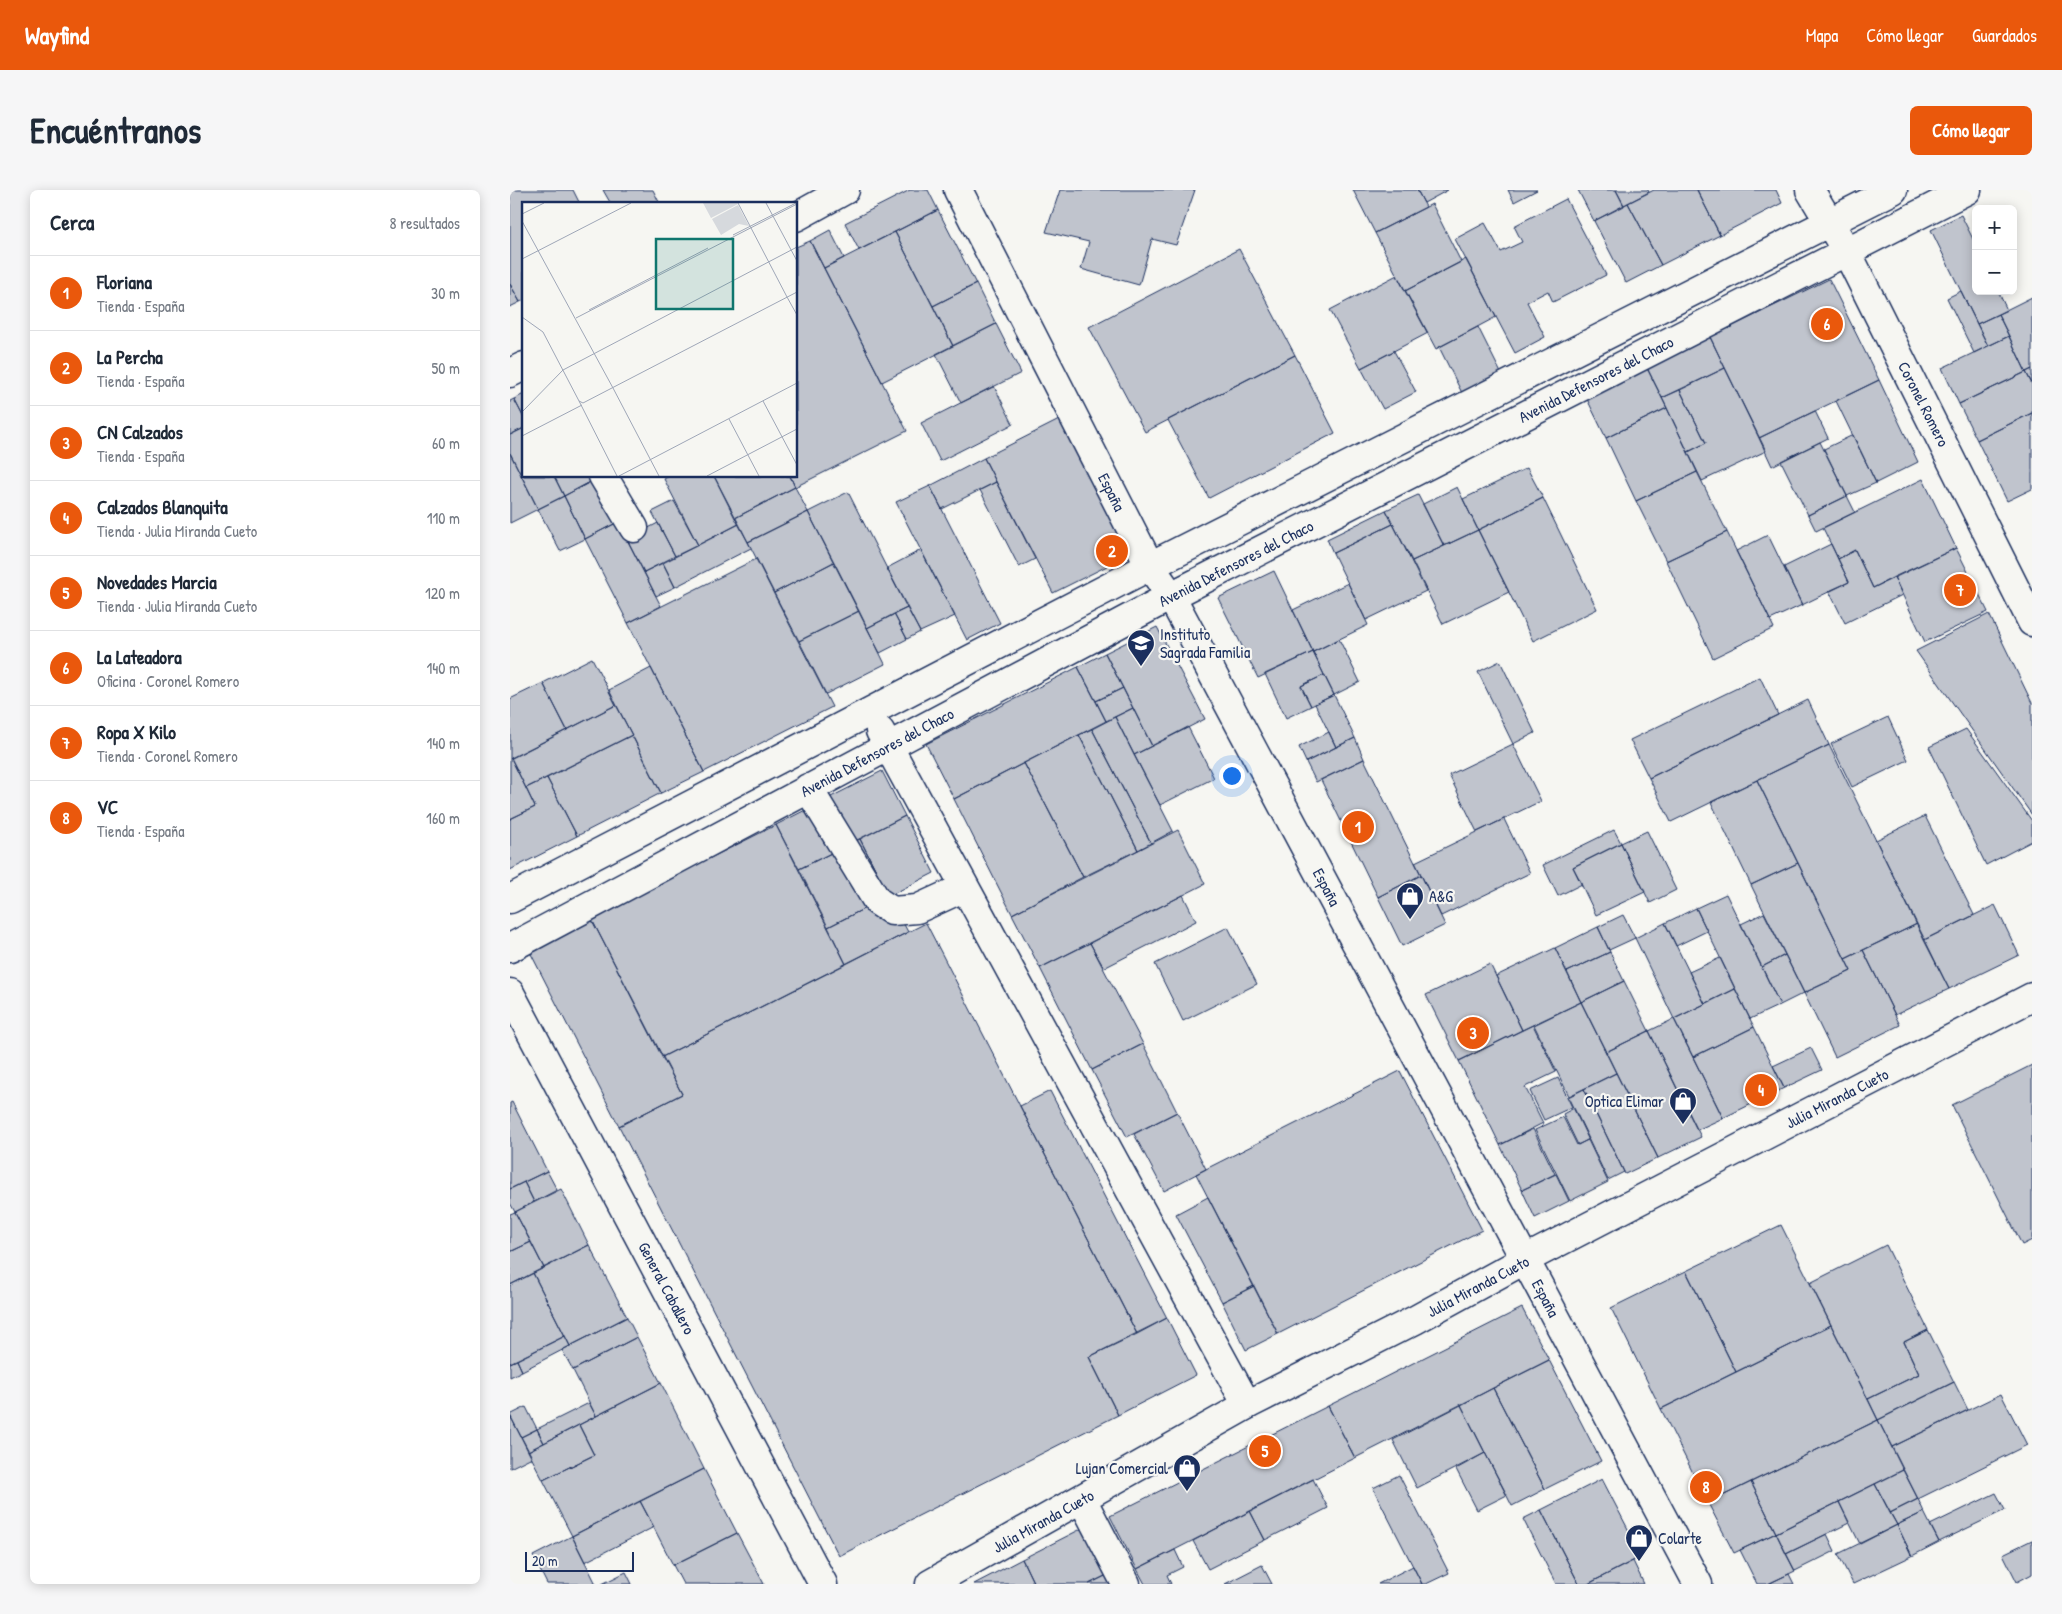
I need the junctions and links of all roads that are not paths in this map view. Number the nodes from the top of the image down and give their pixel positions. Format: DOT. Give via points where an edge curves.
graph roads {
  1 [pos="845,190"];
  2 [pos="958,190"];
  3 [pos="1810,190"];
  4 [pos="1894,190"];
  5 [pos="1967,190"];
  6 [pos="798,216"];
  7 [pos="1830,223"];
  8 [pos="1847,252"];
  9 [pos="522,367"];
  10 [pos="510,373"];
  11 [pos="605,478"];
  12 [pos="634,528"];
  13 [pos="1150,566"];
  14 [pos="1171,596"];
  15 [pos="2032,622"];
  16 [pos="871,712"];
  17 [pos="888,746"];
  18 [pos="808,788"];
  19 [pos="964,887"];
  20 [pos="510,899"];
  21 [pos="510,948"];
  22 [pos="510,993"];
  23 [pos="2032,997"];
  24 [pos="1526,1259"];
  25 [pos="1247,1405"];
  26 [pos="1082,1499"];
  27 [pos="823,1584"];
  28 [pos="930,1584"];
  29 [pos="1126,1584"];
  30 [pos="1698,1584"];
  1 -- 6 [label="main road"];
  2 -- 13 [label="main road, España"];
  3 -- 7 [label="main road, Coronel Romero"];
  4 -- 7 [label="main road, Avenida Defensores del Chaco"];
  5 -- 8 [label="main road, Avenida Defensores del Chaco"];
  7 -- 8 [label="main road, Coronel Romero"];
  7 -- 13 [label="main road, Avenida Defensores del Chaco"];
  8 -- 14 [label="main road, Avenida Defensores del Chaco"];
  8 -- 15 [label="main road, Coronel Romero"];
  9 -- 10 [label="main road"];
  11 -- 12 [label="main road"];
  13 -- 14 [label="main road, España"];
  13 -- 16 [label="main road, Avenida Defensores del Chaco"];
  14 -- 17 [label="main road, Avenida Defensores del Chaco"];
  14 -- 24 [label="main road, España"];
  16 -- 17 [label="main road"];
  16 -- 20 [label="main road, Avenida Defensores del Chaco"];
  17 -- 18 [label="main road, Avenida Defensores del Chaco"];
  17 -- 19 [label="main road"];
  18 -- 19 [label="main road" via="877,901 892,910 917,909"];
  18 -- 21 [label="main road, Avenida Defensores del Chaco"];
  19 -- 25 [label="main road"];
  22 -- 27 [label="main road, General Caballero"];
  23 -- 24 [label="main road, Julia Miranda Cueto"];
  24 -- 25 [label="main road, Julia Miranda Cueto" via="1415,1320"];
  24 -- 30 [label="main road, España"];
  25 -- 26 [label="main road, Julia Miranda Cueto"];
  26 -- 28 [label="main road, Julia Miranda Cueto"];
  26 -- 29 [label="main road"];
}
